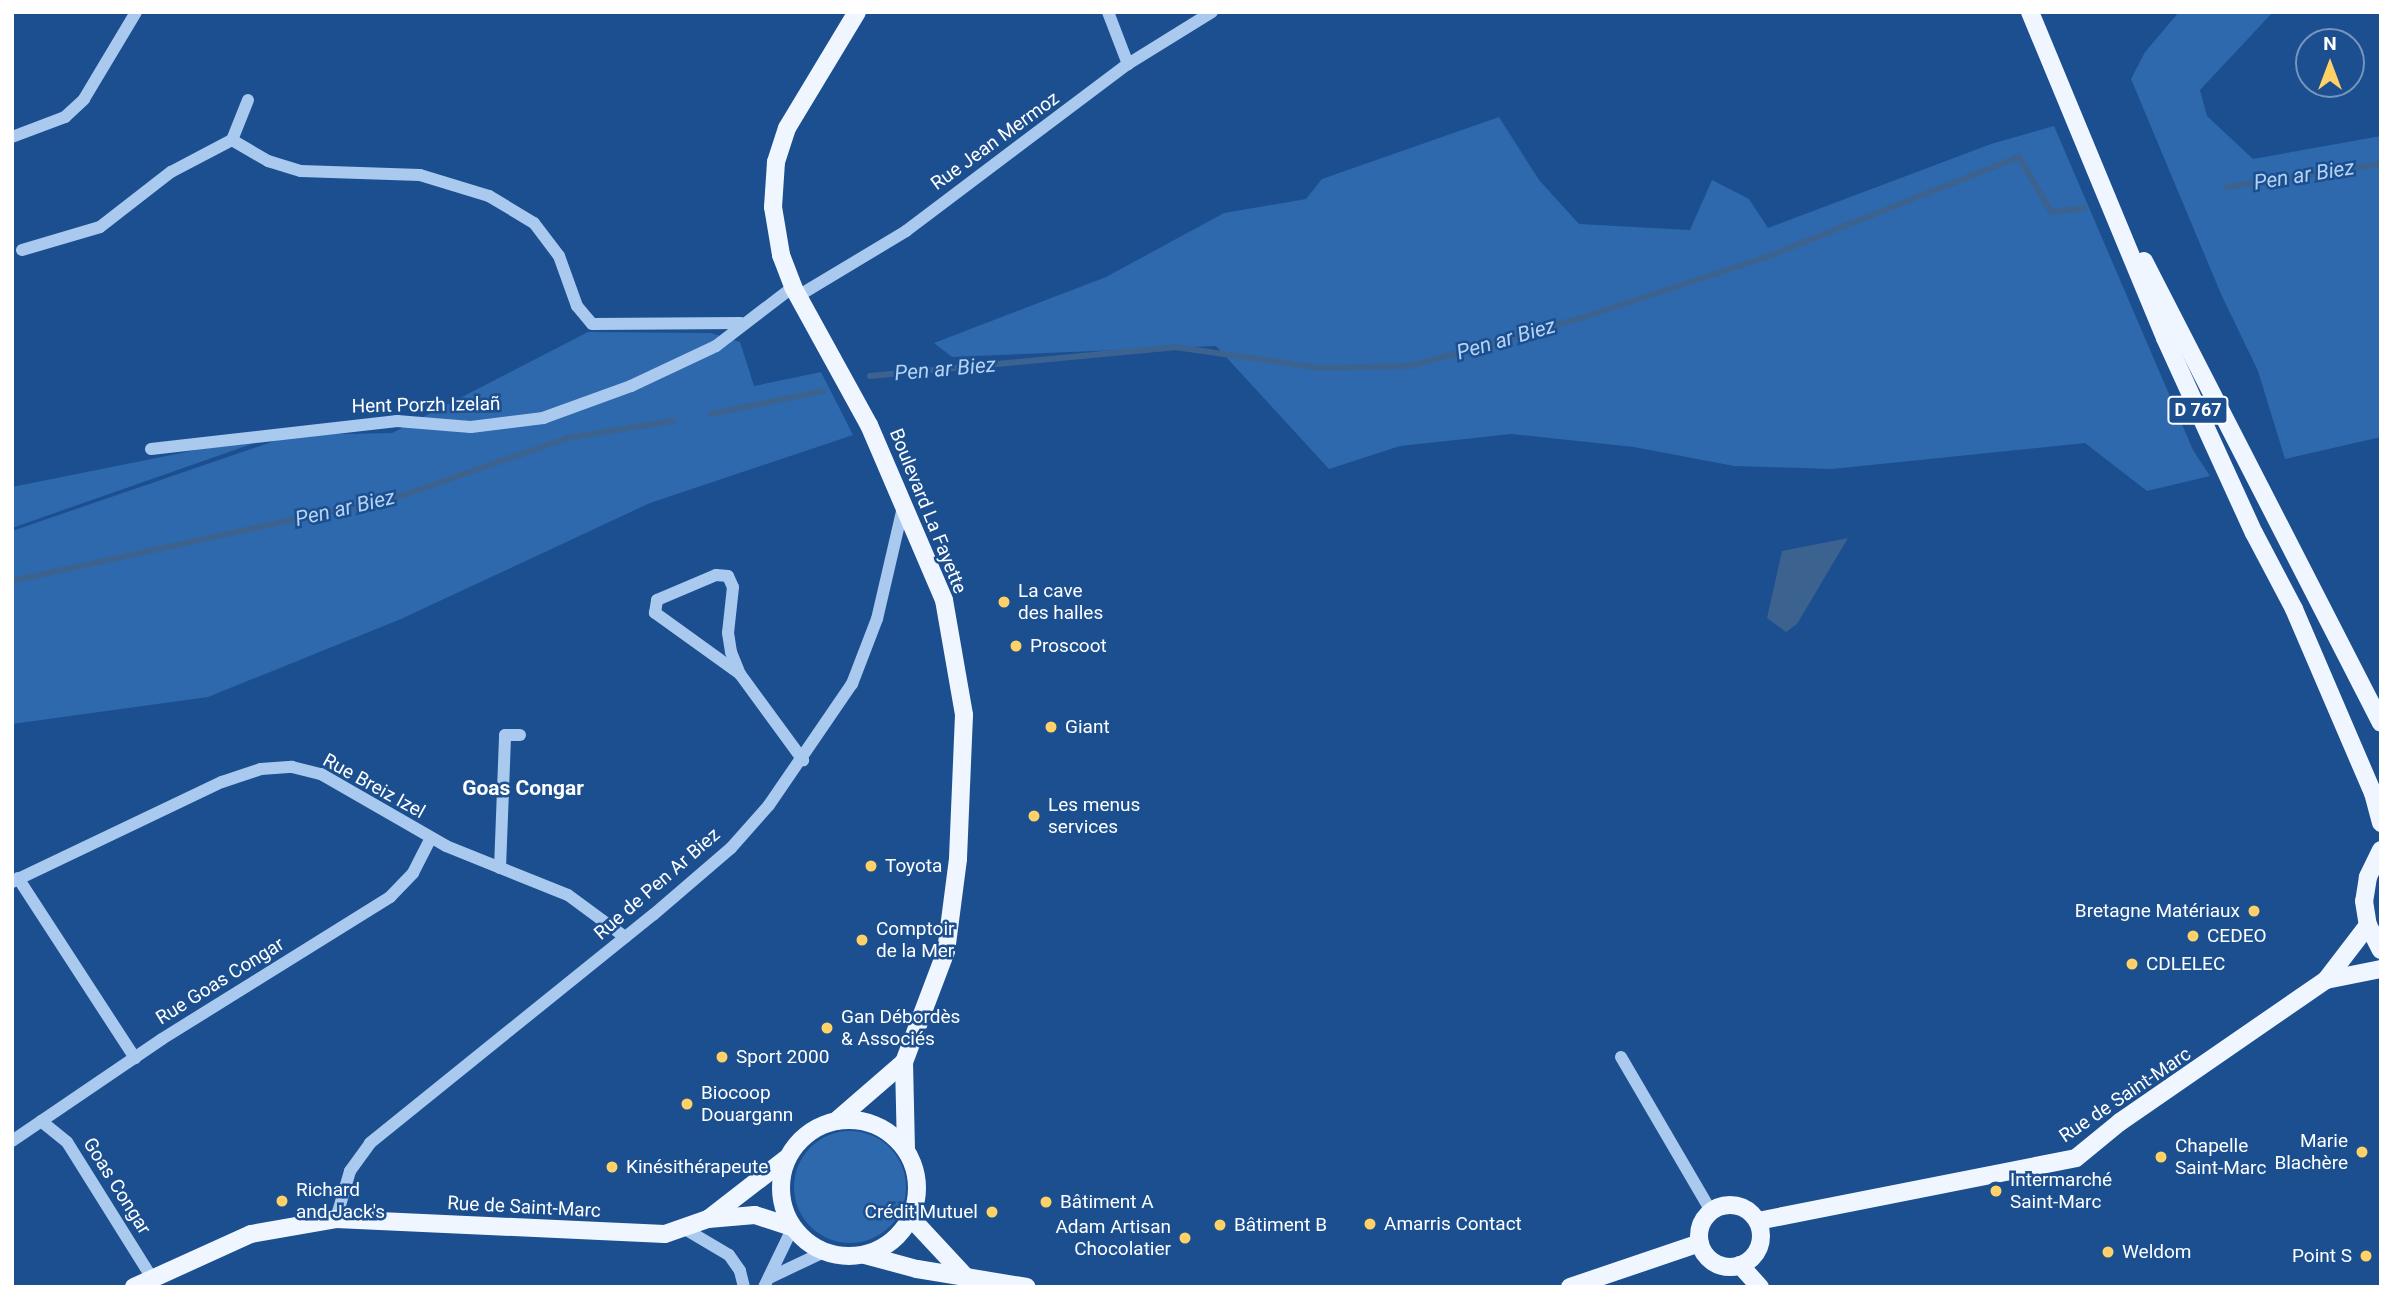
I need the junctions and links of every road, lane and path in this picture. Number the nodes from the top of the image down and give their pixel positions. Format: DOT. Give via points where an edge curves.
graph roads {
  1 [pos="136,12"];
  2 [pos="857,12"];
  3 [pos="1108,12"];
  4 [pos="1212,12"];
  5 [pos="2029,12"];
  6 [pos="1128,64"];
  7 [pos="248,100"];
  8 [pos="12,137"];
  9 [pos="232,140"];
  10 [pos="2098,175"];
  11 [pos="22,250"];
  12 [pos="796,291"];
  13 [pos="741,323"];
  14 [pos="151,449"];
  15 [pos="903,503"];
  16 [pos="740,674"];
  17 [pos="2381,723"];
  18 [pos="520,735"];
  19 [pos="803,760"];
  20 [pos="2381,823"];
  21 [pos="431,838"];
  22 [pos="2381,850"];
  23 [pos="500,868"];
  24 [pos="15,880"];
  25 [pos="2368,925"];
  26 [pos="625,937"];
  27 [pos="2381,950"];
  28 [pos="2381,969"];
  29 [pos="2326,980"];
  30 [pos="1622,1057"];
  31 [pos="135,1058"];
  32 [pos="904,1062"];
  33 [pos="41,1121"];
  34 [pos="836,1121"];
  35 [pos="12,1141"];
  36 [pos="906,1149"];
  37 [pos="787,1158"];
  38 [pos="1711,1211"];
  39 [pos="911,1218"];
  40 [pos="335,1219"];
  41 [pos="708,1219"];
  42 [pos="1758,1221"];
  43 [pos="793,1227"];
  44 [pos="685,1229"];
  45 [pos="1700,1243"];
  46 [pos="824,1252"];
  47 [pos="865,1255"];
  48 [pos="1740,1265"];
  49 [pos="964,1276"];
  50 [pos="152,1278"];
  51 [pos="767,1282"];
  52 [pos="134,1287"];
  53 [pos="744,1287"];
  54 [pos="1027,1287"];
  55 [pos="1570,1287"];
  56 [pos="1760,1287"];
  1 -- 8 [label="street" via="84,99 65,117"];
  2 -- 12 [label="main road, Boulevard La Fayette" via="835,54 796,110 776,162 774,228"];
  3 -- 6 [label="street"];
  4 -- 6 [label="street, Rue Jean Mermoz"];
  5 -- 10 [label="main road, D 767"];
  6 -- 12 [label="street, Rue Jean Mermoz" via="906,231"];
  7 -- 9 [label="street"];
  9 -- 11 [label="street" via="172,172 100,227"];
  9 -- 13 [label="street" via="268,161 301,171 420,175 489,196 534,223 559,256 578,306 592,324"];
  10 -- 17 [label="main road, D 767"];
  10 -- 20 [label="main road, D 767" via="2171,350 2294,608 2373,793"];
  12 -- 13 [label="street, Hent Porzh Izelañ"];
  12 -- 15 [label="main road, Boulevard La Fayette" via="869,425"];
  13 -- 14 [label="street, Hent Porzh Izelañ" via="716,346 632,386 543,418 471,427 397,421"];
  15 -- 19 [label="street, Rue de Pen Ar Biez" via="895,555 852,684"];
  15 -- 32 [label="main road, Boulevard La Fayette" via="944,600 964,715 958,859 946,951"];
  16 -- 16 [label="street" via="728,633 733,587 728,576 716,575 657,600 655,613"];
  16 -- 19 [label="street"];
  18 -- 23 [label="street" via="505,735"];
  19 -- 26 [label="street, Rue de Pen Ar Biez" via="731,848"];
  21 -- 23 [label="street, Rue Breiz Izel"];
  21 -- 24 [label="street, Rue Breiz Izel" via="321,774 292,767 261,769 222,782"];
  21 -- 31 [label="street, Rue Goas Congar" via="413,873 390,897"];
  22 -- 25 [label="main road" via="2366,885"];
  23 -- 26 [label="street, Rue Breiz Izel" via="568,895"];
  24 -- 31 [label="street"];
  25 -- 27 [label="main road"];
  25 -- 29 [label="main road, Rue de Saint-Marc"];
  26 -- 40 [label="street, Rue de Pen Ar Biez" via="370,1143 350,1171"];
  28 -- 29 [label="main road, Rue de Saint-Marc"];
  29 -- 42 [label="main road, Rue de Saint-Marc" via="2120,1122 2076,1158"];
  30 -- 38 [label="street"];
  31 -- 33 [label="street, Rue Goas Congar"];
  32 -- 34 [label="main road, Boulevard La Fayette"];
  32 -- 36 [label="main road, Boulevard La Fayette"];
  33 -- 35 [label="street, Rue Goas Congar"];
  33 -- 50 [label="street, Goas Congar" via="67,1142"];
  34 -- 36 [label="main road" via="875,1124"];
  34 -- 37 [label="main road" via="806,1135"];
  36 -- 39 [label="main road" via="918,1184"];
  37 -- 41 [label="main road, Rue de Saint-Marc"];
  37 -- 43 [label="main road" via="781,1193"];
  38 -- 42 [label="main road" via="1732,1204"];
  38 -- 45 [label="main road" via="1699,1231"];
  39 -- 47 [label="main road" via="900,1235"];
  39 -- 49 [label="main road"];
  40 -- 44 [label="main road, Rue de Saint-Marc" via="638,1235"];
  40 -- 50 [label="main road, Rue de Saint-Marc" via="251,1234"];
  41 -- 43 [label="main road, Rue de Saint-Marc" via="755,1215"];
  41 -- 44 [label="main road, Rue de Saint-Marc"];
  42 -- 48 [label="main road" via="1761,1242"];
  43 -- 46 [label="main road"];
  43 -- 51 [label="street"];
  44 -- 53 [label="street" via="729,1255"];
  45 -- 48 [label="main road" via="1710,1260"];
  45 -- 55 [label="main road"];
  46 -- 47 [label="main road"];
  46 -- 51 [label="street"];
  47 -- 49 [label="main road"];
  48 -- 56 [label="main road"];
  49 -- 54 [label="main road"];
  50 -- 52 [label="main road, Rue de Saint-Marc"];
}
